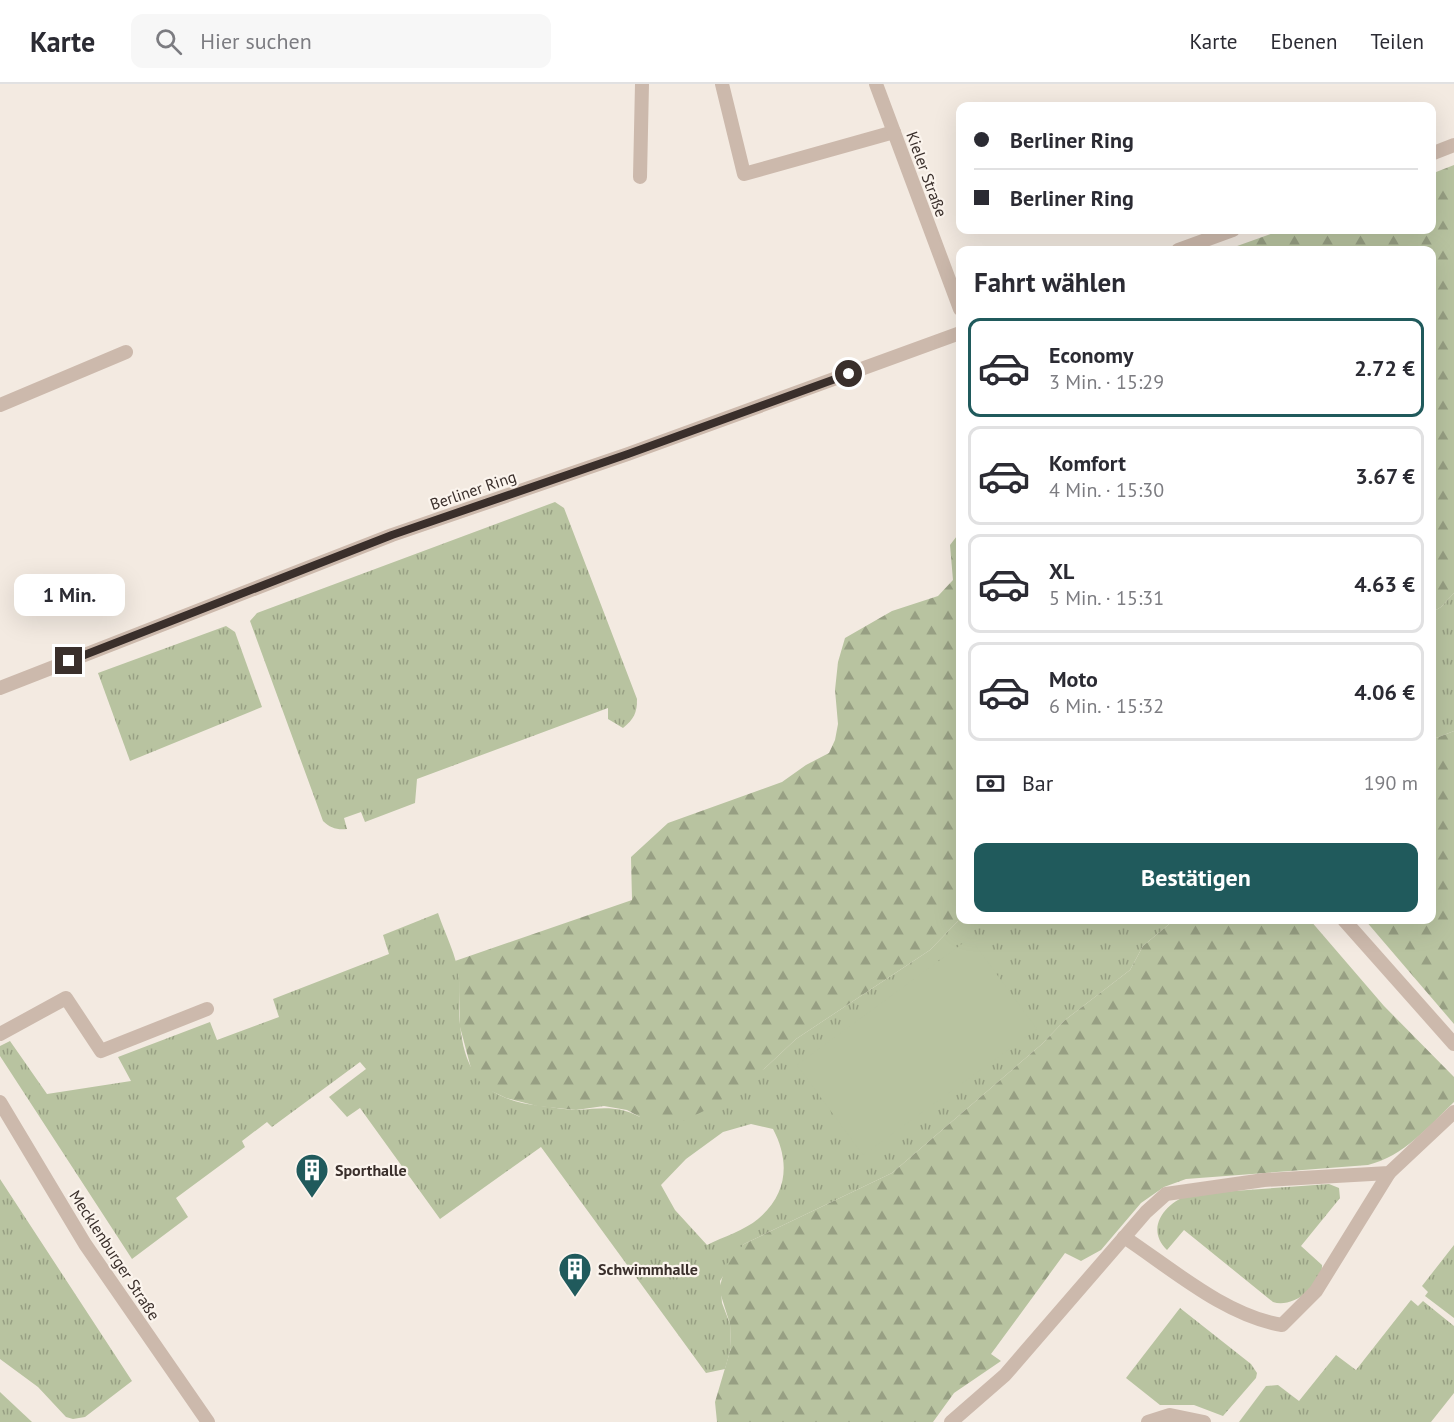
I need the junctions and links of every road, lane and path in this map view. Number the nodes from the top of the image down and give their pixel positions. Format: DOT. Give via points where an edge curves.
graph roads {
  1 [pos="642,84"];
  2 [pos="722,84"];
  3 [pos="876,84"];
  4 [pos="894,132"];
  5 [pos="1454,145"];
  6 [pos="1436,152"];
  7 [pos="640,177"];
  8 [pos="1222,234"];
  9 [pos="1189,246"];
  10 [pos="956,298"];
  11 [pos="956,334"];
  12 [pos="126,352"];
  13 [pos="0,405"];
  14 [pos="0,688"];
  15 [pos="1348,924"];
  16 [pos="207,1009"];
  17 [pos="0,1034"];
  18 [pos="1454,1044"];
  19 [pos="0,1102"];
  20 [pos="1454,1112"];
  21 [pos="1389,1173"];
  22 [pos="1124,1237"];
  23 [pos="208,1422"];
  24 [pos="951,1422"];
  25 [pos="1148,1422"];
  26 [pos="1204,1422"];
  1 -- 7 [label="lane"];
  2 -- 4 [label="lane" via="744,174"];
  3 -- 4 [label="lane, Kieler Straße"];
  4 -- 10 [label="lane, Kieler Straße"];
  5 -- 6 [label="lane"];
  8 -- 9 [label="lane"];
  11 -- 14 [label="lane, Berliner Ring" via="392,535"];
  12 -- 13 [label="lane"];
  15 -- 18 [label="lane"];
  16 -- 17 [label="lane" via="101,1051 66,998"];
  19 -- 23 [label="lane, Mecklenburger Straße" via="85,1244"];
  20 -- 21 [label="lane"];
  21 -- 22 [label="lane" via="1264,1180 1166,1194"];
  21 -- 22 [label="lane" via="1316,1291 1282,1325 1235,1310"];
  22 -- 24 [label="lane" via="1005,1375"];
  25 -- 26 [label="lane" via="1170,1415"];
}
